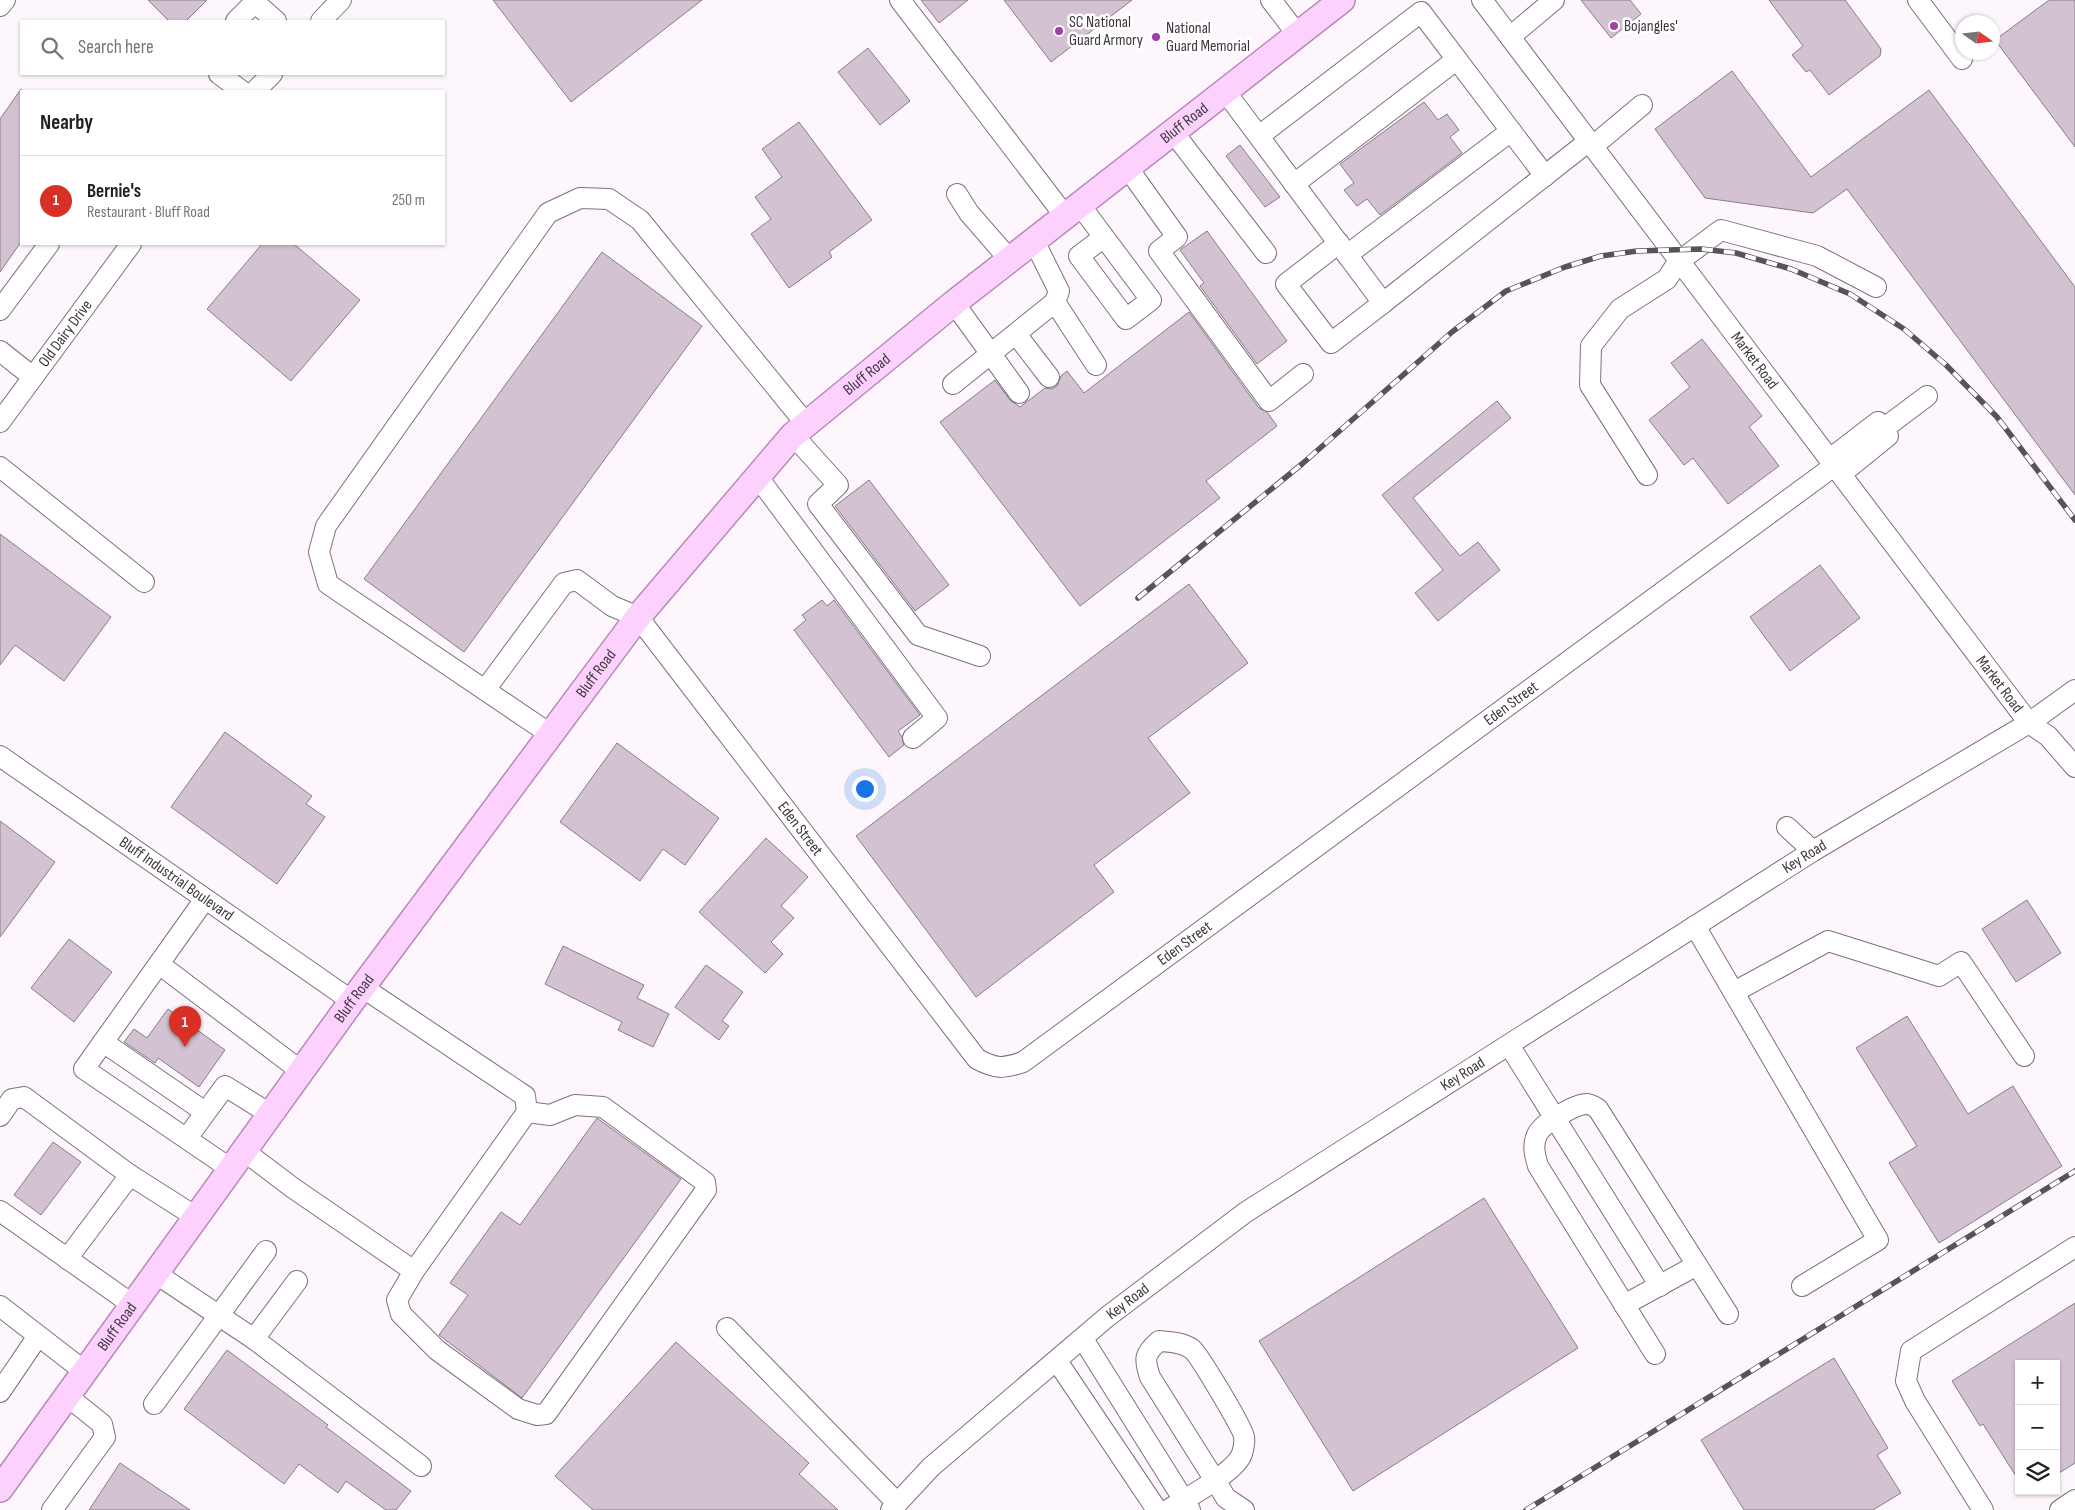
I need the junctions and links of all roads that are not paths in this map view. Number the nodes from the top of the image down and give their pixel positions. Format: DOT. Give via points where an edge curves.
graph roads {
  1 [pos="5,0"];
  2 [pos="341,0"];
  3 [pos="900,0"];
  4 [pos="1271,0"];
  5 [pos="1342,0"];
  6 [pos="1482,0"];
  7 [pos="1554,0"];
  8 [pos="1918,0"];
  9 [pos="0,6"];
  10 [pos="237,20"];
  11 [pos="275,20"];
  12 [pos="322,20"];
  13 [pos="1297,34"];
  14 [pos="1510,37"];
  15 [pos="1955,50"];
  16 [pos="1456,60"];
  17 [pos="220,75"];
  18 [pos="271,75"];
  19 [pos="241,90"];
  20 [pos="256,90"];
  21 [pos="1225,91"];
  22 [pos="1642,105"];
  23 [pos="1511,131"];
  24 [pos="1173,132"];
  25 [pos="1259,136"];
  26 [pos="1591,144"];
  27 [pos="1127,167"];
  28 [pos="1545,176"];
  29 [pos="1294,184"];
  30 [pos="957,194"];
  31 [pos="1072,211"];
  32 [pos="1104,237"];
  33 [pos="1034,241"];
  34 [pos="48,245"];
  35 [pos="128,245"];
  36 [pos="1343,249"];
  37 [pos="1266,253"];
  38 [pos="1010,260"];
  39 [pos="1678,262"];
  40 [pos="1876,287"];
  41 [pos="1055,302"];
  42 [pos="954,303"];
  43 [pos="1383,303"];
  44 [pos="0,310"];
  45 [pos="1016,334"];
  46 [pos="0,351"];
  47 [pos="991,354"];
  48 [pos="1096,365"];
  49 [pos="1303,374"];
  50 [pos="1049,376"];
  51 [pos="33,377"];
  52 [pos="953,384"];
  53 [pos="1019,393"];
  54 [pos="1927,396"];
  55 [pos="0,422"];
  56 [pos="799,429"];
  57 [pos="0,467"];
  58 [pos="1835,467"];
  59 [pos="1647,475"];
  60 [pos="757,476"];
  61 [pos="144,582"];
  62 [pos="638,617"];
  63 [pos="980,656"];
  64 [pos="485,690"];
  65 [pos="2075,690"];
  66 [pos="2029,723"];
  67 [pos="550,734"];
  68 [pos="913,738"];
  69 [pos="0,756"];
  70 [pos="2075,767"];
  71 [pos="1787,827"];
  72 [pos="1813,851"];
  73 [pos="205,899"];
  74 [pos="1695,926"];
  75 [pos="159,964"];
  76 [pos="1734,992"];
  77 [pos="357,994"];
  78 [pos="103,1042"];
  79 [pos="1509,1045"];
  80 [pos="2024,1056"];
  81 [pos="301,1071"];
  82 [pos="205,1112"];
  83 [pos="527,1112"];
  84 [pos="270,1114"];
  85 [pos="0,1116"];
  86 [pos="1555,1118"];
  87 [pos="187,1138"];
  88 [pos="237,1160"];
  89 [pos="130,1175"];
  90 [pos="0,1211"];
  91 [pos="196,1217"];
  92 [pos="2075,1247"];
  93 [pos="266,1251"];
  94 [pos="68,1259"];
  95 [pos="1697,1264"];
  96 [pos="414,1271"];
  97 [pos="155,1274"];
  98 [pos="297,1281"];
  99 [pos="1660,1286"];
  100 [pos="1802,1286"];
  101 [pos="133,1305"];
  102 [pos="1624,1305"];
  103 [pos="0,1306"];
  104 [pos="1728,1314"];
  105 [pos="219,1315"];
  106 [pos="727,1328"];
  107 [pos="38,1336"];
  108 [pos="254,1339"];
  109 [pos="1083,1339"];
  110 [pos="1655,1354"];
  111 [pos="1056,1361"];
  112 [pos="84,1371"];
  113 [pos="0,1392"];
  114 [pos="67,1396"];
  115 [pos="154,1404"];
  116 [pos="421,1466"];
  117 [pos="1215,1479"];
  118 [pos="1,1484"];
  119 [pos="2075,1500"];
  120 [pos="1181,1506"];
  121 [pos="894,1507"];
  122 [pos="52,1510"];
  123 [pos="1157,1510"];
  124 [pos="1244,1510"];
  125 [pos="1983,1510"];
  126 [pos="2060,1510"];
  1 -- 9 [label="street"];
  2 -- 12 [label="street"];
  3 -- 31 [label="street"];
  4 -- 13 [label="street"];
  5 -- 13 [label="main road, Bluff Road"];
  6 -- 14 [label="street, Market Road"];
  7 -- 14 [label="street"];
  8 -- 15 [label="street"];
  10 -- 11 [label="street" via="250,7 259,6"];
  13 -- 21 [label="main road, Bluff Road"];
  14 -- 26 [label="street, Market Road"];
  16 -- 23 [label="street"];
  16 -- 25 [label="street" via="1421,12"];
  16 -- 29 [label="street"];
  17 -- 19 [label="street"];
  18 -- 20 [label="street"];
  21 -- 24 [label="main road, Bluff Road"];
  21 -- 25 [label="street"];
  22 -- 26 [label="street"];
  23 -- 28 [label="street"];
  23 -- 36 [label="street"];
  24 -- 27 [label="main road, Bluff Road"];
  24 -- 37 [label="street"];
  25 -- 29 [label="street"];
  26 -- 28 [label="street"];
  26 -- 39 [label="street, Market Road"];
  27 -- 31 [label="main road, Bluff Road"];
  27 -- 49 [label="street" via="1177,237 1159,250 1269,400"];
  28 -- 43 [label="street"];
  29 -- 36 [label="street"];
  30 -- 38 [label="street" via="968,213"];
  31 -- 32 [label="street"];
  31 -- 33 [label="main road, Bluff Road"];
  33 -- 38 [label="main road, Bluff Road"];
  33 -- 41 [label="street" via="1059,291"];
  34 -- 44 [label="street"];
  35 -- 51 [label="street, Old Dairy Drive"];
  36 -- 43 [label="street"];
  36 -- 43 [label="street" via="1286,284 1331,342"];
  38 -- 42 [label="main road, Bluff Road"];
  39 -- 40 [label="street" via="1721,230 1817,256"];
  39 -- 58 [label="street, Market Road"];
  39 -- 59 [label="street" via="1667,279 1620,309 1591,346 1590,385"];
  41 -- 45 [label="street"];
  41 -- 48 [label="street"];
  42 -- 47 [label="street"];
  42 -- 56 [label="main road, Bluff Road"];
  45 -- 47 [label="street"];
  45 -- 50 [label="street"];
  46 -- 51 [label="street"];
  47 -- 52 [label="street"];
  47 -- 53 [label="street"];
  51 -- 55 [label="street, Old Dairy Drive"];
  54 -- 58 [label="street, Eden Street"];
  56 -- 60 [label="main road, Bluff Road"];
  56 -- 63 [label="street" via="838,485 818,504 918,635"];
  56 -- 64 [label="street" via="640,220 609,199 580,198 548,213 326,526 318,552 328,584"];
  57 -- 61 [label="street"];
  58 -- 62 [label="street, Eden Street" via="1024,1062 999,1068 977,1059"];
  58 -- 66 [label="street, Market Road"];
  60 -- 62 [label="main road, Bluff Road"];
  60 -- 68 [label="street" via="937,718"];
  62 -- 64 [label="street" via="612,606 576,580 564,583"];
  62 -- 67 [label="main road, Bluff Road"];
  64 -- 67 [label="street"];
  65 -- 66 [label="street, Key Road"];
  66 -- 70 [label="street, Market Road" via="2048,736"];
  66 -- 72 [label="street, Key Road"];
  67 -- 77 [label="main road, Bluff Road"];
  69 -- 73 [label="street, Bluff Industrial Boulevard"];
  71 -- 72 [label="street"];
  72 -- 74 [label="street, Key Road"];
  73 -- 75 [label="street"];
  73 -- 77 [label="street, Bluff Industrial Boulevard"];
  74 -- 76 [label="street"];
  74 -- 79 [label="street, Key Road"];
  75 -- 78 [label="street"];
  75 -- 81 [label="street"];
  76 -- 80 [label="street" via="1828,940 1940,976 1961,962"];
  76 -- 100 [label="street" via="1878,1240"];
  77 -- 81 [label="main road, Bluff Road"];
  77 -- 83 [label="street, Bluff Industrial Boulevard" via="525,1096"];
  78 -- 82 [label="street"];
  78 -- 87 [label="street" via="84,1069"];
  79 -- 86 [label="street"];
  79 -- 109 [label="street, Key Road" via="1246,1212 1107,1317"];
  81 -- 84 [label="main road, Bluff Road"];
  82 -- 84 [label="street" via="225,1086"];
  82 -- 87 [label="street"];
  83 -- 96 [label="street"];
  83 -- 96 [label="street" via="550,1114 575,1106 603,1107 705,1182 706,1190 546,1414 537,1415 518,1409 437,1350 401,1314 397,1300"];
  84 -- 88 [label="main road, Bluff Road"];
  85 -- 89 [label="street" via="12,1099 24,1097"];
  86 -- 95 [label="street" via="1576,1106 1587,1104 1598,1109"];
  86 -- 99 [label="street"];
  86 -- 102 [label="street" via="1540,1128 1536,1136 1534,1151 1538,1166"];
  87 -- 88 [label="street"];
  88 -- 91 [label="main road, Bluff Road"];
  88 -- 96 [label="street" via="293,1188"];
  89 -- 91 [label="street"];
  89 -- 94 [label="street"];
  90 -- 94 [label="street"];
  91 -- 97 [label="main road, Bluff Road"];
  92 -- 125 [label="street" via="1911,1351 1906,1381 1909,1388"];
  93 -- 105 [label="street"];
  94 -- 101 [label="street"];
  95 -- 99 [label="street"];
  95 -- 104 [label="street"];
  97 -- 101 [label="main road, Bluff Road"];
  97 -- 105 [label="street"];
  98 -- 108 [label="street"];
  99 -- 102 [label="street"];
  101 -- 112 [label="main road, Bluff Road"];
  102 -- 110 [label="street"];
  103 -- 107 [label="street"];
  105 -- 108 [label="street"];
  105 -- 115 [label="street"];
  106 -- 121 [label="street"];
  107 -- 112 [label="street"];
  107 -- 113 [label="street"];
  108 -- 116 [label="street"];
  109 -- 111 [label="street, Key Road"];
  109 -- 120 [label="street"];
  111 -- 121 [label="street, Key Road" via="931,1467"];
  111 -- 123 [label="street"];
  112 -- 114 [label="main road, Bluff Road"];
  114 -- 118 [label="main road, Bluff Road"];
  114 -- 122 [label="street" via="102,1424 105,1437"];
  117 -- 117 [label="street" via="1232,1468 1242,1455 1244,1437 1238,1421 1193,1350 1178,1342 1159,1341 1149,1350 1145,1362 1150,1378"];
  117 -- 120 [label="street"];
  117 -- 124 [label="street" via="1226,1498"];
  119 -- 126 [label="street"];
}
